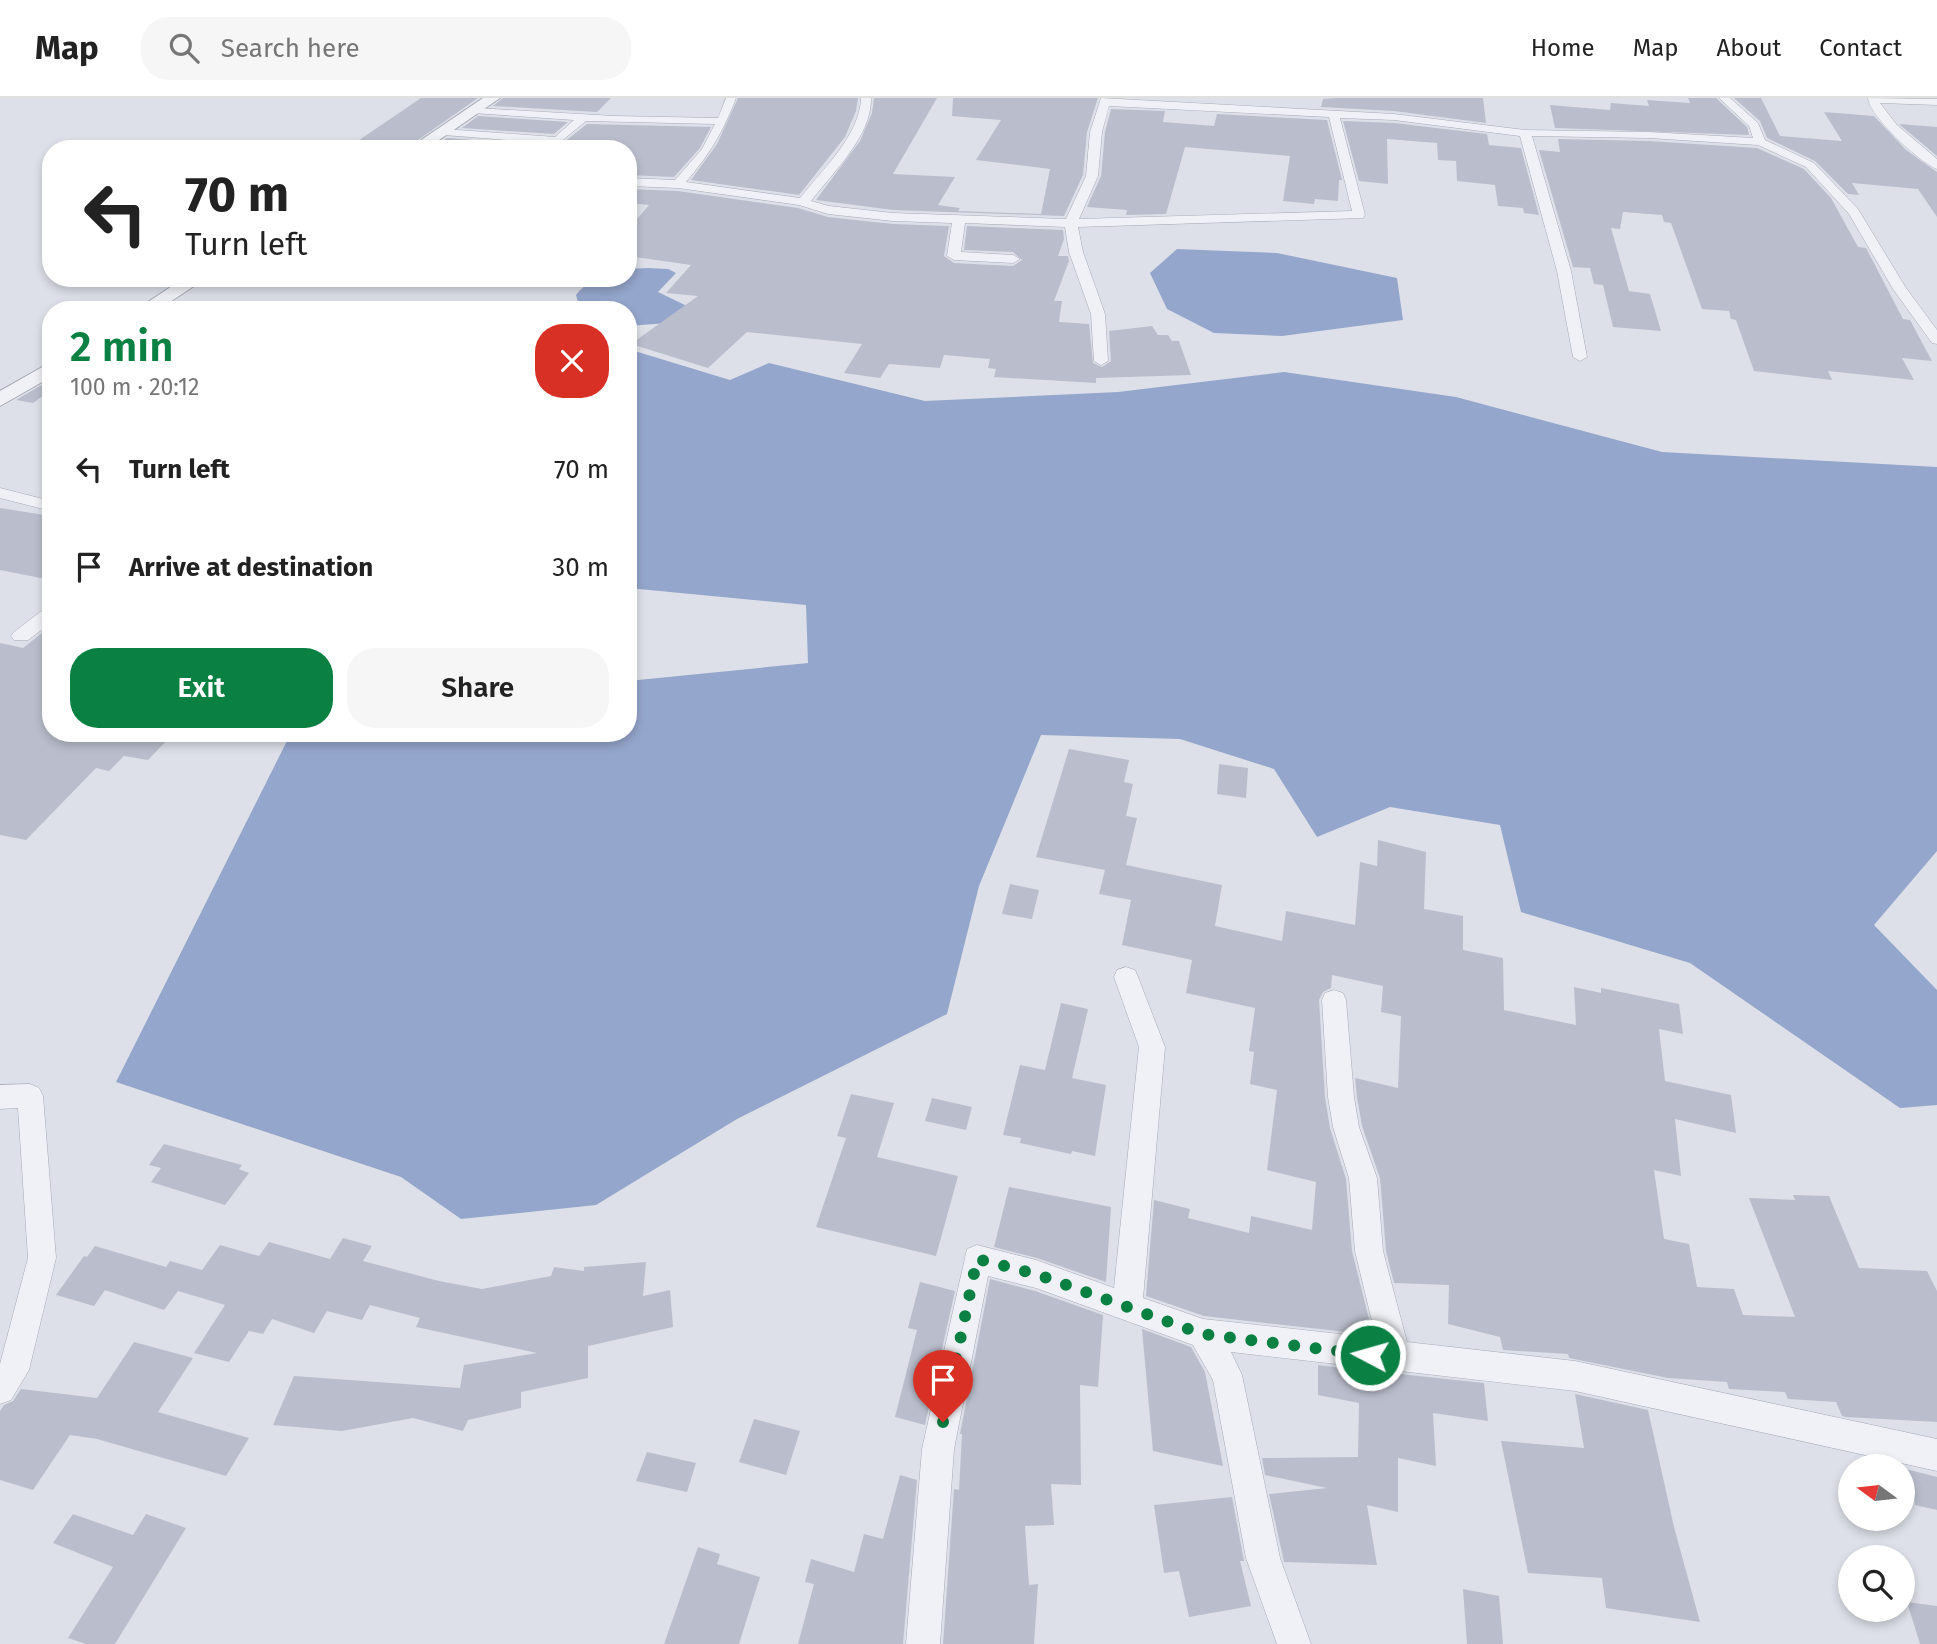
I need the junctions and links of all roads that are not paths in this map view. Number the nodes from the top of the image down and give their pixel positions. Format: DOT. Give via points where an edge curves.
graph roads {
  1 [pos="493,98"];
  2 [pos="731,98"];
  3 [pos="866,98"];
  4 [pos="1724,98"];
  5 [pos="1105,101"];
  6 [pos="1937,102"];
  7 [pos="476,111"];
  8 [pos="1334,114"];
  9 [pos="583,117"];
  10 [pos="722,121"];
  11 [pos="444,132"];
  12 [pos="1525,133"];
  13 [pos="430,140"];
  14 [pos="545,140"];
  15 [pos="559,140"];
  16 [pos="1760,142"];
  17 [pos="1937,165"];
  18 [pos="637,182"];
  19 [pos="678,184"];
  20 [pos="803,203"];
  21 [pos="959,219"];
  22 [pos="1070,223"];
  23 [pos="1013,259"];
  24 [pos="182,287"];
  25 [pos="160,301"];
  26 [pos="1937,340"];
  27 [pos="1580,357"];
  28 [pos="1101,361"];
  29 [pos="42,374"];
  30 [pos="0,400"];
  31 [pos="7,495"];
  32 [pos="42,504"];
  33 [pos="0,508"];
  34 [pos="42,619"];
  35 [pos="21,636"];
  36 [pos="1126,977"];
  37 [pos="1334,1000"];
  38 [pos="0,1097"];
  39 [pos="1127,1307"];
  40 [pos="1202,1334"];
  41 [pos="1396,1358"];
  42 [pos="0,1389"];
  43 [pos="1937,1455"];
  44 [pos="923,1644"];
  45 [pos="1294,1644"];
  1 -- 7 [label="street"];
  2 -- 10 [label="street"];
  3 -- 20 [label="street" via="866,113 854,136"];
  4 -- 16 [label="street" via="1754,125"];
  5 -- 8 [label="street"];
  5 -- 22 [label="street" via="1096,132 1092,176"];
  6 -- 17 [label="street" via="1872,100 1901,134"];
  7 -- 9 [label="street"];
  7 -- 11 [label="street"];
  8 -- 12 [label="street"];
  8 -- 22 [label="street" via="1359,215"];
  9 -- 10 [label="street"];
  9 -- 15 [label="street"];
  10 -- 19 [label="street" via="708,150"];
  11 -- 13 [label="street"];
  11 -- 14 [label="street"];
  12 -- 16 [label="street"];
  12 -- 27 [label="street" via="1564,271"];
  16 -- 26 [label="street" via="1811,165 1854,212"];
  18 -- 19 [label="street"];
  19 -- 20 [label="street"];
  20 -- 21 [label="street" via="893,218"];
  21 -- 22 [label="street"];
  21 -- 23 [label="street" via="954,257"];
  22 -- 28 [label="street" via="1098,314"];
  24 -- 25 [label="street"];
  29 -- 30 [label="street"];
  31 -- 32 [label="street"];
  31 -- 33 [label="street"];
  34 -- 35 [label="street"];
  36 -- 39 [label="street" via="1152,1047"];
  37 -- 41 [label="street" via="1343,1107 1363,1178 1369,1251"];
  38 -- 42 [label="street" via="30,1096 42,1258 14,1370"];
  39 -- 40 [label="street"];
  39 -- 44 [label="street" via="1036,1274 977,1259 938,1449"];
  40 -- 41 [label="street"];
  40 -- 45 [label="street" via="1227,1375 1263,1558"];
  41 -- 43 [label="street" via="1575,1376"];
}
